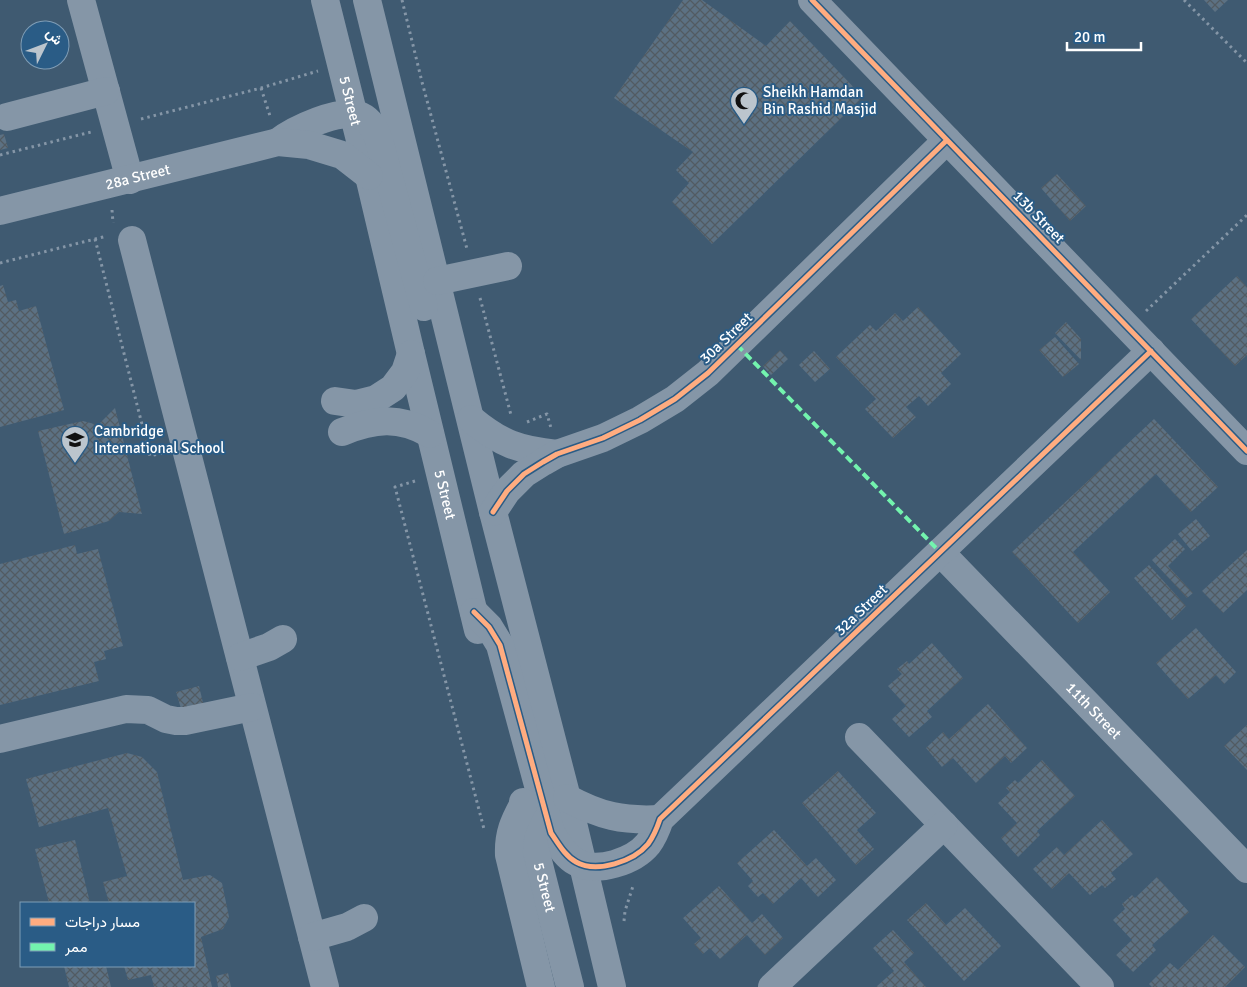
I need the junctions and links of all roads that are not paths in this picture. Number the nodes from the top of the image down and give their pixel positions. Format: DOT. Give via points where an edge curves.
graph roads {
  1 [pos="81,0"];
  2 [pos="324,0"];
  3 [pos="367,0"];
  4 [pos="812,0"];
  5 [pos="106,91"];
  6 [pos="354,114"];
  7 [pos="7,117"];
  8 [pos="947,140"];
  9 [pos="278,142"];
  10 [pos="369,176"];
  11 [pos="130,180"];
  12 [pos="0,211"];
  13 [pos="132,240"];
  14 [pos="508,266"];
  15 [pos="437,281"];
  16 [pos="1151,351"];
  17 [pos="411,354"];
  18 [pos="458,367"];
  19 [pos="335,401"];
  20 [pos="471,419"];
  21 [pos="342,432"];
  22 [pos="430,434"];
  23 [pos="1247,451"];
  24 [pos="557,454"];
  25 [pos="493,512"];
  26 [pos="940,552"];
  27 [pos="474,612"];
  28 [pos="283,640"];
  29 [pos="240,657"];
  30 [pos="252,707"];
  31 [pos="859,737"];
  32 [pos="0,739"];
  33 [pos="566,798"];
  34 [pos="524,803"];
  35 [pos="660,819"];
  36 [pos="944,826"];
  37 [pos="583,865"];
  38 [pos="1247,869"];
  39 [pos="364,918"];
  40 [pos="312,937"];
  41 [pos="325,987"];
  42 [pos="541,987"];
  43 [pos="570,987"];
  44 [pos="612,987"];
  45 [pos="772,987"];
  46 [pos="1100,987"];
  1 -- 5 [label="street"];
  2 -- 6 [label="street, 5 Street"];
  3 -- 15 [label="street"];
  4 -- 8 [label="street, 13b Street"];
  5 -- 7 [label="street"];
  5 -- 11 [label="street"];
  6 -- 9 [label="street, 28a Street" via="309,124"];
  6 -- 10 [label="street, 5 Street"];
  6 -- 18 [label="street" via="371,124 377,133 434,343"];
  8 -- 16 [label="street, 13b Street"];
  8 -- 24 [label="street, 30a Street" via="708,374 640,420 603,438"];
  9 -- 10 [label="street, 28a Street" via="309,145 342,155"];
  9 -- 11 [label="street, 28a Street"];
  10 -- 17 [label="street, 5 Street"];
  11 -- 12 [label="street, 28a Street"];
  13 -- 29 [label="street"];
  14 -- 15 [label="street"];
  15 -- 18 [label="street"];
  16 -- 23 [label="street, 13b Street"];
  16 -- 26 [label="street, 32a Street"];
  17 -- 19 [label="street" via="405,372 393,388 376,399 356,404"];
  17 -- 22 [label="street, 5 Street"];
  18 -- 20 [label="street"];
  20 -- 24 [label="street, 30a Street" via="490,435 513,447"];
  20 -- 25 [label="street"];
  21 -- 22 [label="street" via="378,421 416,426"];
  22 -- 27 [label="street, 5 Street"];
  24 -- 25 [label="street, 30a Street" via="524,474"];
  25 -- 33 [label="street"];
  26 -- 35 [label="street, 32a Street"];
  26 -- 38 [label="street, 11th Street"];
  27 -- 34 [label="street, 5 Street"];
  27 -- 37 [label="street" via="500,645 551,833 561,848"];
  28 -- 29 [label="street"];
  29 -- 30 [label="street"];
  30 -- 32 [label="street" via="185,721 176,721 148,710 126,709"];
  30 -- 40 [label="street"];
  31 -- 36 [label="street"];
  33 -- 35 [label="street" via="611,818"];
  33 -- 37 [label="street"];
  34 -- 42 [label="street" via="511,827 509,854"];
  34 -- 43 [label="street, 5 Street"];
  35 -- 37 [label="street, 32a Street" via="648,844 637,853 621,862"];
  36 -- 45 [label="street"];
  36 -- 46 [label="street"];
  37 -- 44 [label="street"];
  39 -- 40 [label="street"];
  40 -- 41 [label="street"];
}
